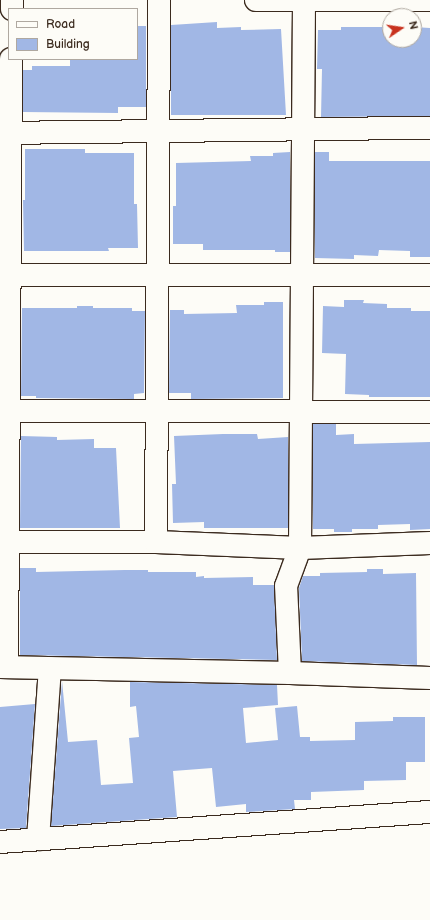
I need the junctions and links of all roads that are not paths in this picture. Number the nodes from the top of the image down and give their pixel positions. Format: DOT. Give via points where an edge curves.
graph roads {
  1 [pos="159,0"];
  2 [pos="256,0"];
  3 [pos="304,0"];
  4 [pos="430,0"];
  5 [pos="11,60"];
  6 [pos="430,128"];
  7 [pos="303,129"];
  8 [pos="158,131"];
  9 [pos="5,133"];
  10 [pos="5,275"];
  11 [pos="157,275"];
  12 [pos="302,275"];
  13 [pos="430,275"];
  14 [pos="4,410"];
  15 [pos="157,411"];
  16 [pos="300,411"];
  17 [pos="430,412"];
  18 [pos="4,542"];
  19 [pos="156,542"];
  20 [pos="430,543"];
  21 [pos="300,548"];
  22 [pos="3,667"];
  23 [pos="50,668"];
  24 [pos="290,673"];
  25 [pos="430,678"];
  26 [pos="430,812"];
  27 [pos="38,839"];
  28 [pos="0,842"];
  1 -- 8 [label="street"];
  2 -- 3 [label="street"];
  3 -- 4 [label="street"];
  3 -- 7 [label="street"];
  5 -- 9 [label="street"];
  6 -- 7 [label="street"];
  7 -- 8 [label="street"];
  7 -- 12 [label="street"];
  8 -- 9 [label="street"];
  8 -- 11 [label="street"];
  9 -- 10 [label="street"];
  10 -- 11 [label="street"];
  10 -- 14 [label="street"];
  11 -- 12 [label="street"];
  11 -- 15 [label="street"];
  12 -- 13 [label="street"];
  12 -- 16 [label="street"];
  14 -- 15 [label="street"];
  14 -- 18 [label="street"];
  15 -- 16 [label="street"];
  15 -- 19 [label="street"];
  16 -- 17 [label="street"];
  16 -- 21 [label="street"];
  18 -- 19 [label="street"];
  18 -- 22 [label="street"];
  19 -- 21 [label="street"];
  20 -- 21 [label="street"];
  21 -- 24 [label="street" via="286,586"];
  22 -- 23 [label="street"];
  23 -- 24 [label="street"];
  23 -- 27 [label="street"];
  24 -- 25 [label="street"];
  26 -- 27 [label="street"];
  27 -- 28 [label="street"];
}
